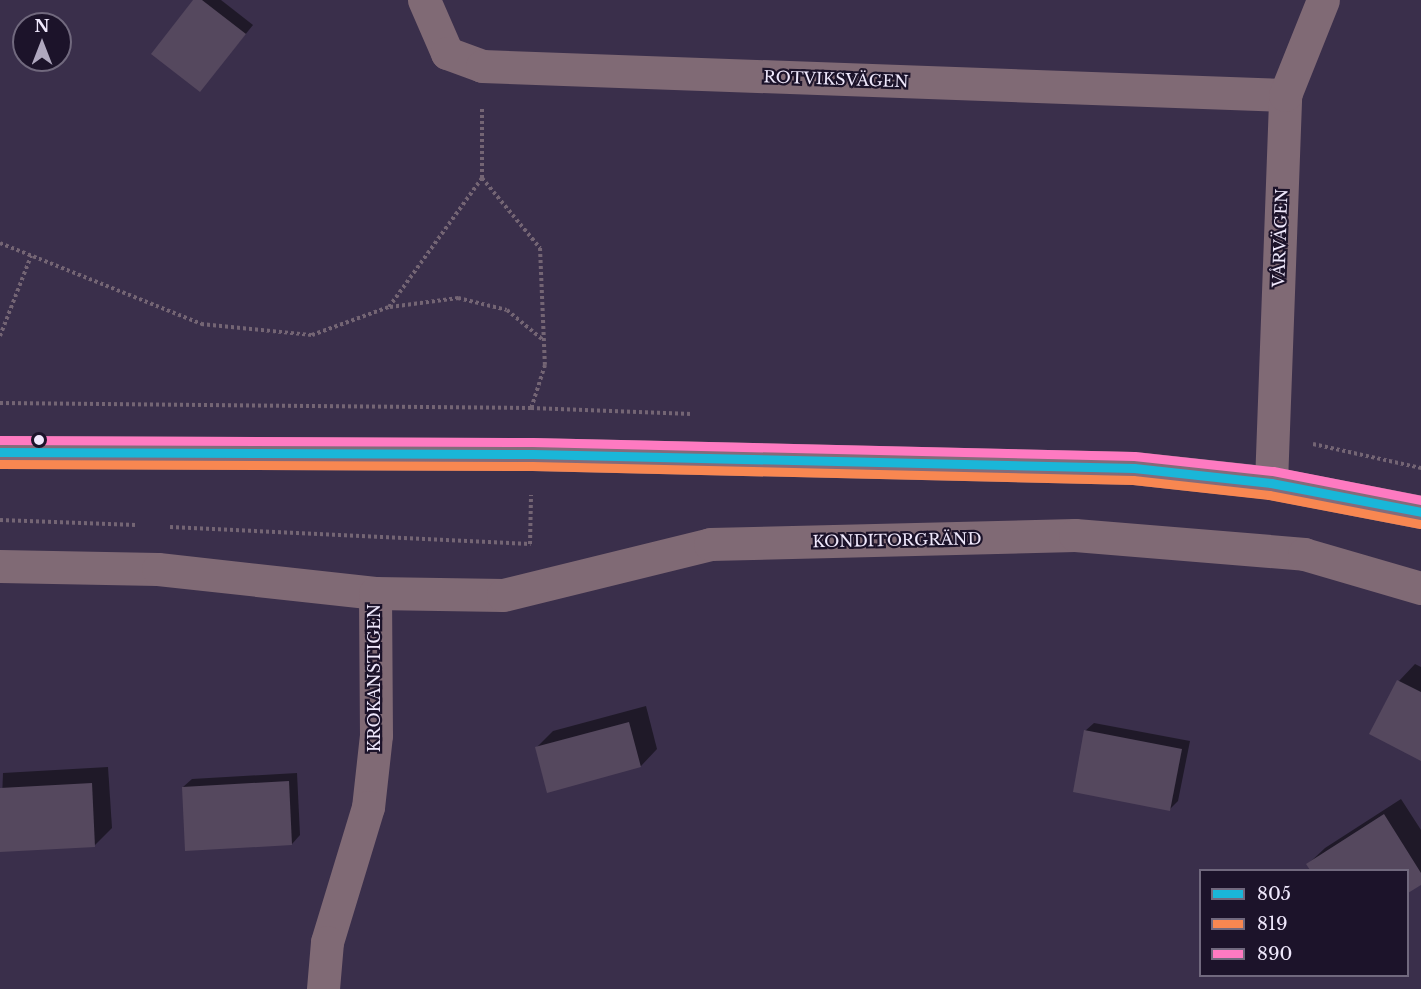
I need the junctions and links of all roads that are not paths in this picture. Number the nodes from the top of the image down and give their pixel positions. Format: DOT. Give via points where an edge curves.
graph roads {
  1 [pos="424,0"];
  2 [pos="1323,0"];
  3 [pos="1285,95"];
  4 [pos="0,452"];
  5 [pos="1271,483"];
  6 [pos="1421,512"];
  7 [pos="0,566"];
  8 [pos="1421,588"];
  9 [pos="375,593"];
  10 [pos="323,989"];
  1 -- 3 [label="street, ROTVIKSVÄGEN" via="447,53 482,66"];
  2 -- 3 [label="street, VÅRVÄGEN"];
  3 -- 5 [label="street, VÅRVÄGEN"];
  4 -- 5 [label="main road" via="531,454 1122,467"];
  5 -- 6 [label="main road"];
  7 -- 9 [label="street, KROKANSTIGEN" via="158,569"];
  8 -- 9 [label="street, KONDITORGRÄND" via="1304,554 1075,535 710,544 503,595"];
  9 -- 10 [label="street, KROKANSTIGEN" via="376,735 368,807 327,942"];
}
